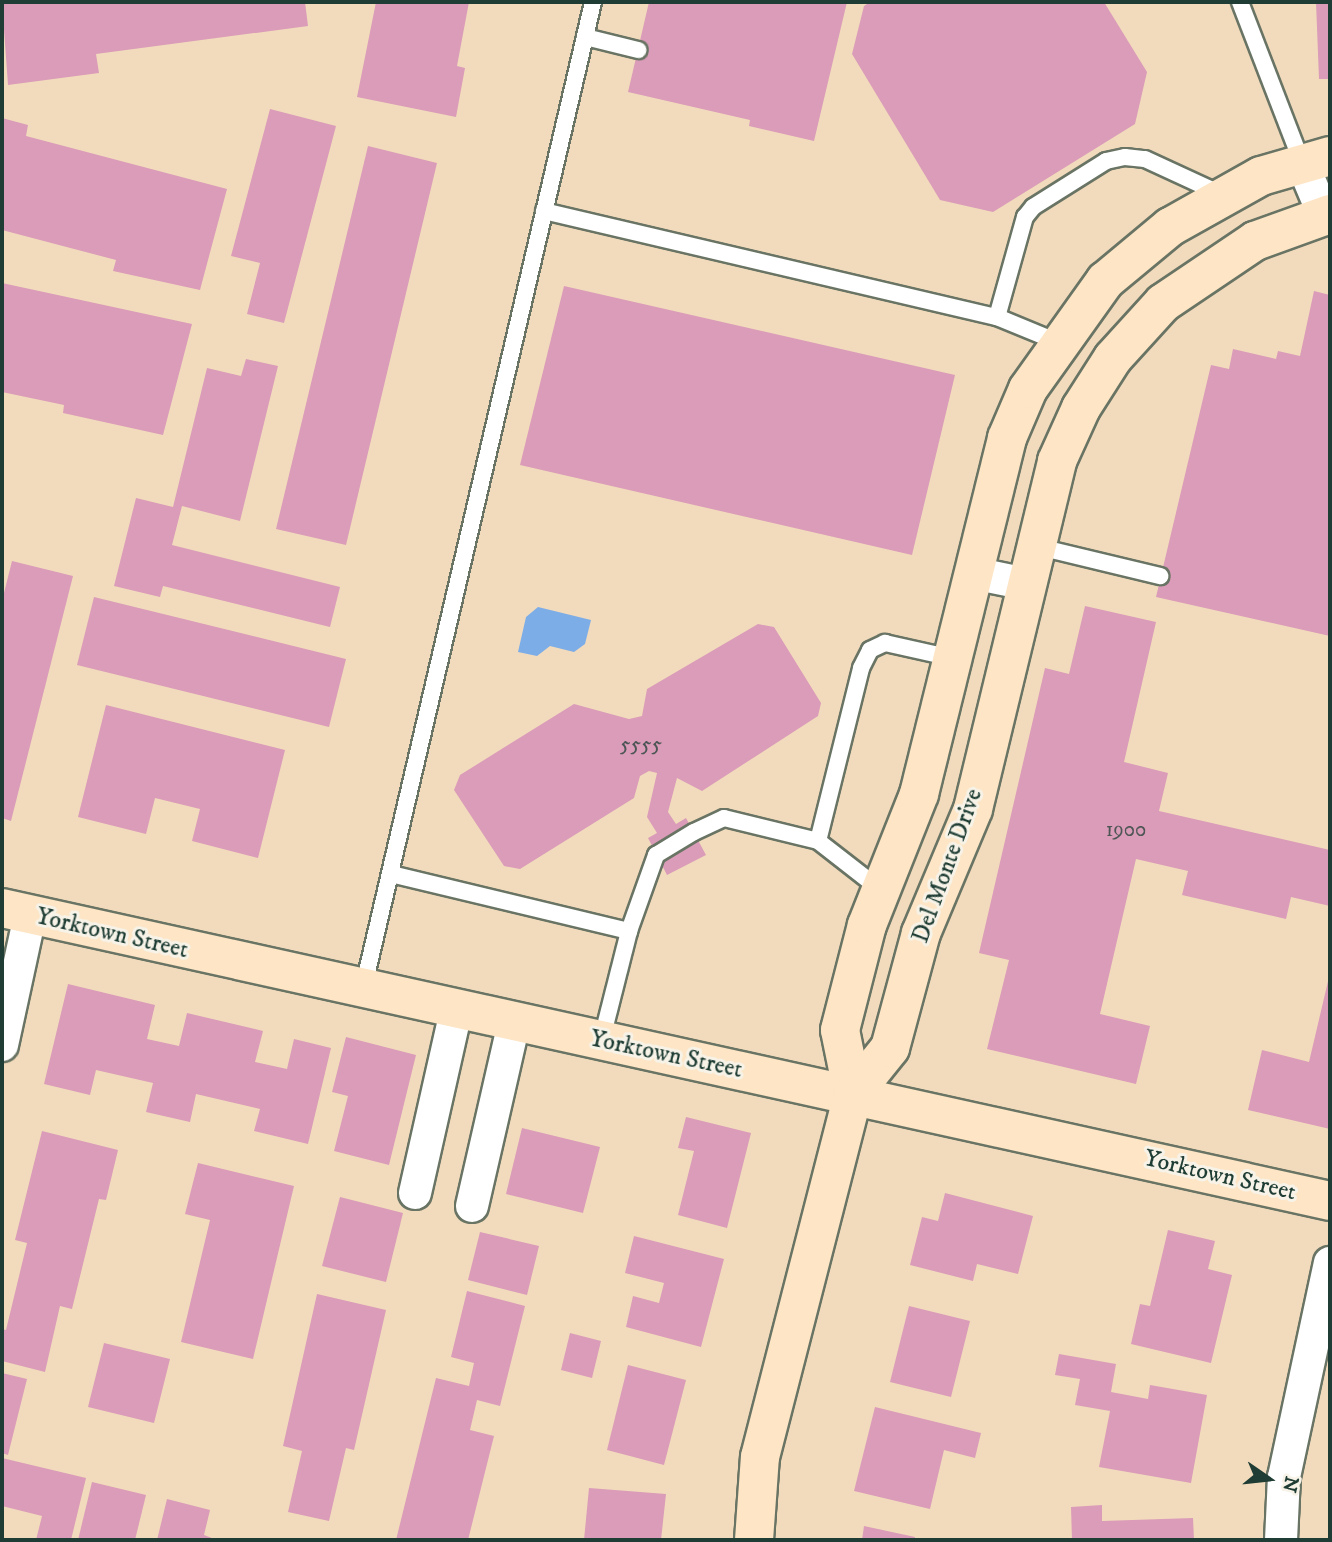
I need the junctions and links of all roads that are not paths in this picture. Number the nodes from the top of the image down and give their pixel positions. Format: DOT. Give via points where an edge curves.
graph roads {
  1 [pos="593,2"];
  2 [pos="1240,2"];
  3 [pos="585,37"];
  4 [pos="638,50"];
  5 [pos="1316,160"];
  6 [pos="1226,196"];
  7 [pos="544,211"];
  8 [pos="1327,214"];
  9 [pos="997,317"];
  10 [pos="1058,342"];
  11 [pos="1035,546"];
  12 [pos="973,573"];
  13 [pos="1160,576"];
  14 [pos="1026,584"];
  15 [pos="952,658"];
  16 [pos="818,841"];
  17 [pos="391,874"];
  18 [pos="881,890"];
  19 [pos="16,911"];
  20 [pos="629,931"];
  21 [pos="363,991"];
  22 [pos="7,995"];
  23 [pos="456,1011"];
  24 [pos="514,1023"];
  25 [pos="601,1042"];
  26 [pos="2,1045"];
  27 [pos="853,1094"];
  28 [pos="415,1193"];
  29 [pos="1330,1201"];
  30 [pos="472,1206"];
  31 [pos="1330,1263"];
  32 [pos="754,1540"];
  33 [pos="1282,1540"];
  1 -- 3 [label="lane"];
  2 -- 5 [label="lane"];
  3 -- 4 [label="lane"];
  3 -- 7 [label="lane"];
  5 -- 6 [label="street, Del Monte Drive" via="1261,176"];
  5 -- 8 [label="street"];
  6 -- 9 [label="lane" via="1146,159 1106,161 1033,207 1025,217"];
  6 -- 10 [label="street, Del Monte Drive" via="1170,227 1105,281"];
  7 -- 9 [label="lane"];
  7 -- 17 [label="lane"];
  8 -- 11 [label="street, Del Monte Drive" via="1255,241 1197,277 1163,303 1113,358 1081,408 1057,461"];
  9 -- 10 [label="lane"];
  10 -- 12 [label="street, Del Monte Drive" via="1028,389 1007,438"];
  11 -- 13 [label="lane"];
  11 -- 14 [label="street, Del Monte Drive"];
  12 -- 14 [label="street"];
  12 -- 15 [label="street, Del Monte Drive"];
  14 -- 27 [label="street, Del Monte Drive" via="973,809 921,933 890,1048"];
  15 -- 16 [label="lane" via="885,643 870,650 861,668"];
  15 -- 18 [label="street, Del Monte Drive" via="919,794"];
  16 -- 18 [label="lane"];
  16 -- 20 [label="lane" via="724,818 694,832 656,855"];
  17 -- 20 [label="lane"];
  17 -- 21 [label="lane"];
  18 -- 27 [label="street, Del Monte Drive" via="867,925 840,1030"];
  19 -- 21 [label="street, Yorktown Street"];
  19 -- 22 [label="street"];
  20 -- 25 [label="lane"];
  21 -- 23 [label="street, Yorktown Street"];
  22 -- 26 [label="street"];
  23 -- 24 [label="street, Yorktown Street"];
  23 -- 28 [label="street"];
  24 -- 25 [label="street, Yorktown Street"];
  24 -- 30 [label="street"];
  25 -- 27 [label="street, Yorktown Street"];
  27 -- 29 [label="street, Yorktown Street"];
  27 -- 32 [label="street, Del Monte Drive" via="760,1457"];
  31 -- 33 [label="street" via="1284,1477"];
}
